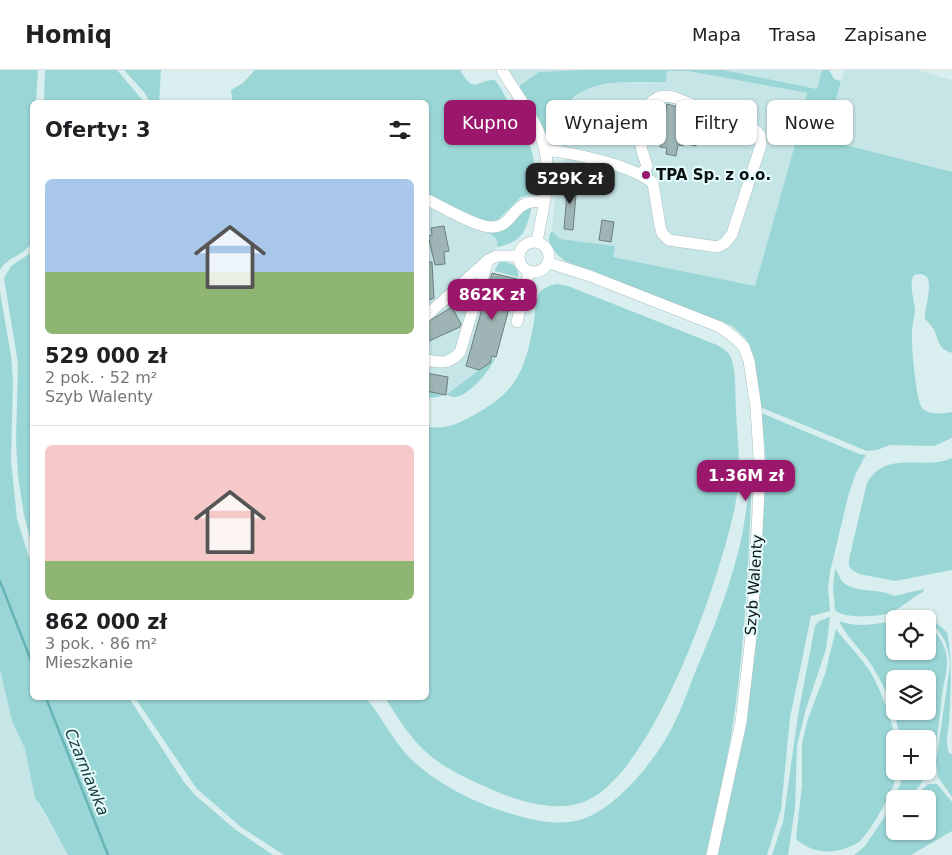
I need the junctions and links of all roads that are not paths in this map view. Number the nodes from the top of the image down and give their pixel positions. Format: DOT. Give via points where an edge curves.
graph roads {
  1 [pos="502,70"];
  2 [pos="545,150"];
  3 [pos="639,174"];
  4 [pos="429,200"];
  5 [pos="544,202"];
  6 [pos="537,242"];
  7 [pos="519,256"];
  8 [pos="488,260"];
  9 [pos="549,263"];
  10 [pos="529,272"];
  11 [pos="429,313"];
  12 [pos="517,322"];
  13 [pos="429,360"];
  14 [pos="712,855"];
  1 -- 2 [label="street" via="539,132"];
  2 -- 3 [label="street" via="618,166"];
  2 -- 5 [label="street" via="547,180"];
  3 -- 3 [label="street" via="653,183 657,215 666,238 678,243 718,247 732,234 761,145 760,135 754,129 672,97 657,97 648,105 642,120 639,137 646,169"];
  4 -- 5 [label="street" via="490,228 508,221 524,203 531,200"];
  5 -- 6 [label="street"];
  6 -- 7 [label="street" via="527,244"];
  6 -- 9 [label="street" via="548,250"];
  7 -- 8 [label="street" via="498,256"];
  7 -- 10 [label="street" via="522,266"];
  8 -- 11 [label="street"];
  8 -- 13 [label="street" via="460,352 446,363"];
  9 -- 10 [label="street" via="538,272"];
  9 -- 14 [label="street, Szyb Walenty" via="720,327 744,347 749,361 760,472 752,628 741,722"];
  10 -- 12 [label="street"];
}
